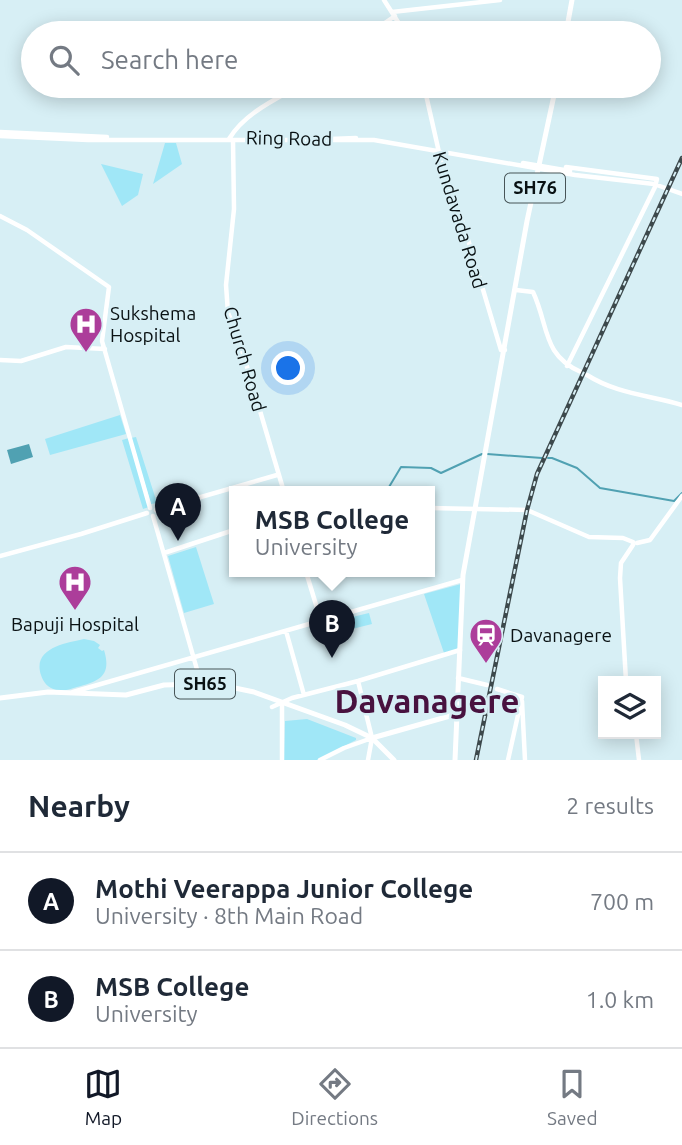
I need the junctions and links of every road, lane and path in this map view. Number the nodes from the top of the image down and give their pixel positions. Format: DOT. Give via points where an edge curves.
graph roads {
  1 [pos="384,0"];
  2 [pos="500,0"];
  3 [pos="572,0"];
  4 [pos="394,14"];
  5 [pos="385,21"];
  6 [pos="398,21"];
  7 [pos="568,21"];
  8 [pos="278,98"];
  9 [pos="427,98"];
  10 [pos="554,98"];
  11 [pos="0,134"];
  12 [pos="230,138"];
  13 [pos="438,148"];
  14 [pos="542,168"];
  15 [pos="655,187"];
  16 [pos="682,192"];
  17 [pos="0,216"];
  18 [pos="516,290"];
  19 [pos="105,349"];
  20 [pos="505,350"];
  21 [pos="0,360"];
  22 [pos="567,366"];
  23 [pos="581,372"];
  24 [pos="587,375"];
  25 [pos="682,405"];
  26 [pos="277,475"];
  27 [pos="238,486"];
  28 [pos="282,486"];
  29 [pos="229,489"];
  30 [pos="682,496"];
  31 [pos="435,508"];
  32 [pos="476,509"];
  33 [pos="151,511"];
  34 [pos="229,532"];
  35 [pos="634,543"];
  36 [pos="164,553"];
  37 [pos="0,556"];
  38 [pos="308,577"];
  39 [pos="462,580"];
  40 [pos="321,621"];
  41 [pos="286,631"];
  42 [pos="460,650"];
  43 [pos="194,657"];
  44 [pos="626,676"];
  45 [pos="458,679"];
  46 [pos="358,681"];
  47 [pos="204,684"];
  48 [pos="487,686"];
  49 [pos="498,688"];
  50 [pos="79,693"];
  51 [pos="304,695"];
  52 [pos="522,696"];
  53 [pos="0,699"];
  54 [pos="282,703"];
  55 [pos="272,708"];
  56 [pos="457,714"];
  57 [pos="372,738"];
  58 [pos="637,739"];
  59 [pos="282,760"];
  60 [pos="320,760"];
  61 [pos="369,760"];
  62 [pos="394,760"];
  63 [pos="455,760"];
  64 [pos="508,760"];
  65 [pos="525,760"];
  66 [pos="639,760"];
  1 -- 4 [label="street"];
  2 -- 4 [label="street"];
  3 -- 7 [label="main road"];
  4 -- 5 [label="street"];
  4 -- 6 [label="street"];
  8 -- 12 [label="street"];
  9 -- 13 [label="street, Kundavada Road"];
  10 -- 14 [label="main road, SH76"];
  11 -- 12 [label="street, Ring Road" via="89,140"];
  12 -- 13 [label="street, Ring Road" via="374,140"];
  12 -- 26 [label="street, Church Road" via="234,209 227,268 228,313"];
  13 -- 14 [label="street, Ring Road"];
  13 -- 20 [label="street, Kundavada Road" via="501,350"];
  14 -- 15 [label="street" via="571,177"];
  14 -- 15 [label="street" via="657,179"];
  14 -- 16 [label="street, Ring Road"];
  14 -- 18 [label="main road, SH76" via="527,220"];
  15 -- 22 [label="street"];
  17 -- 19 [label="street" via="107,284"];
  18 -- 20 [label="main road, SH76"];
  18 -- 22 [label="street" via="533,292 549,341"];
  19 -- 21 [label="street" via="66,347 21,361"];
  19 -- 33 [label="street"];
  20 -- 32 [label="main road, SH76"];
  22 -- 23 [label="street"];
  24 -- 25 [label="street" via="626,394"];
  26 -- 27 [label="street"];
  26 -- 28 [label="street, Church Road"];
  29 -- 33 [label="street"];
  30 -- 35 [label="street" via="650,541"];
  31 -- 32 [label="street"];
  32 -- 35 [label="street" via="527,510 589,537 629,538"];
  32 -- 39 [label="main road, SH76"];
  33 -- 36 [label="street"];
  33 -- 37 [label="street"];
  34 -- 36 [label="street"];
  35 -- 44 [label="street" via="621,563 620,578"];
  36 -- 43 [label="street"];
  38 -- 40 [label="street"];
  39 -- 40 [label="street"];
  39 -- 42 [label="main road, SH76"];
  40 -- 41 [label="street"];
  41 -- 43 [label="street"];
  41 -- 51 [label="street"];
  42 -- 45 [label="main road, SH76"];
  42 -- 46 [label="street"];
  43 -- 47 [label="street"];
  43 -- 50 [label="street"];
  45 -- 48 [label="street"];
  45 -- 56 [label="main road, SH76"];
  46 -- 51 [label="street"];
  46 -- 57 [label="street"];
  47 -- 50 [label="main road, SH65" via="164,685 126,695"];
  47 -- 54 [label="main road, SH65" via="254,692"];
  49 -- 52 [label="street"];
  50 -- 53 [label="main road"];
  50 -- 53 [label="main road, SH65" via="36,692"];
  51 -- 54 [label="street"];
  52 -- 64 [label="street"];
  52 -- 65 [label="street"];
  54 -- 55 [label="street"];
  54 -- 57 [label="main road"];
  54 -- 59 [label="street"];
  56 -- 57 [label="main road"];
  56 -- 63 [label="main road, SH76"];
  57 -- 60 [label="street"];
  57 -- 61 [label="street"];
  57 -- 62 [label="main road"];
  58 -- 66 [label="street"];
}
